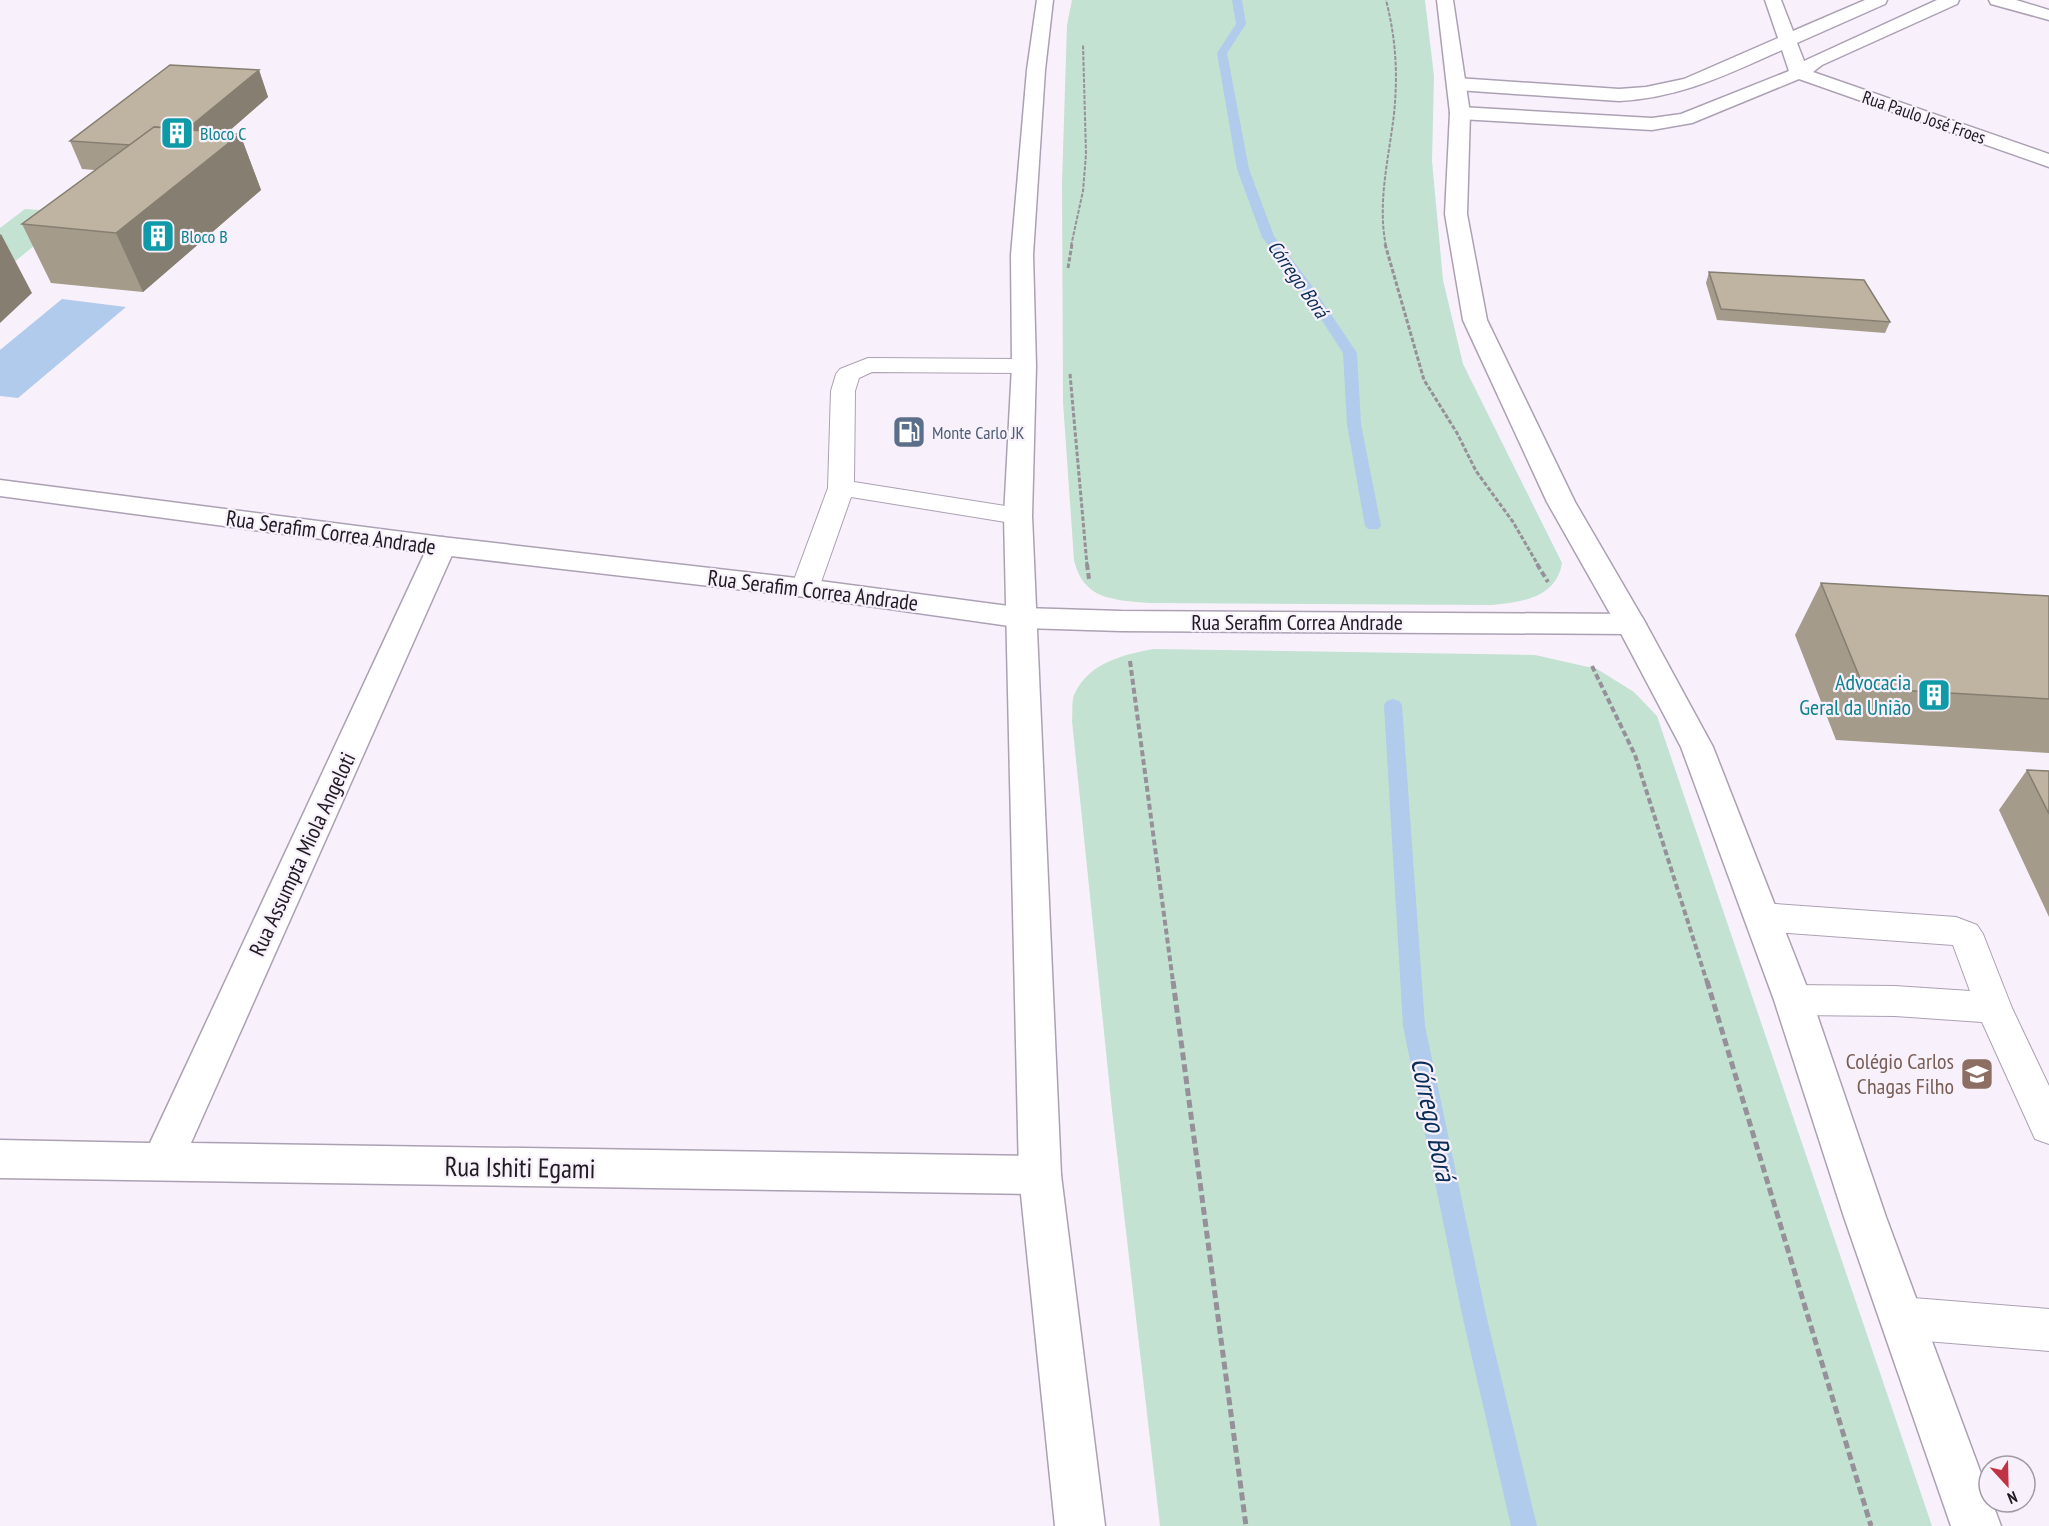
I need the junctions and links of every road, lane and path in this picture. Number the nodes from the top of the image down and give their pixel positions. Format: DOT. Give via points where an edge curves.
graph roads {
  1 [pos="1045,0"];
  2 [pos="1386,0"];
  3 [pos="1445,0"];
  4 [pos="1773,0"];
  5 [pos="1879,0"];
  6 [pos="1951,0"];
  7 [pos="1997,0"];
  8 [pos="2049,15"];
  9 [pos="1083,40"];
  10 [pos="1789,40"];
  11 [pos="1799,73"];
  12 [pos="1642,94"];
  13 [pos="1459,99"];
  14 [pos="1685,119"];
  15 [pos="2049,161"];
  16 [pos="1068,272"];
  17 [pos="1024,366"];
  18 [pos="1070,372"];
  19 [pos="0,488"];
  20 [pos="841,488"];
  21 [pos="1018,516"];
  22 [pos="442,546"];
  23 [pos="805,588"];
  24 [pos="1023,618"];
  25 [pos="1121,621"];
  26 [pos="1572,624"];
  27 [pos="1631,624"];
  28 [pos="1761,917"];
  29 [pos="1793,1000"];
  30 [pos="1994,1008"];
  31 [pos="2049,1127"];
  32 [pos="0,1159"];
  33 [pos="162,1161"];
  34 [pos="1040,1175"];
  35 [pos="1901,1318"];
  36 [pos="2049,1330"];
  37 [pos="1080,1526"];
  38 [pos="1246,1526"];
  39 [pos="1871,1526"];
  40 [pos="1976,1526"];
  1 -- 17 [label="street" via="1022,255"];
  2 -- 26 [label="path" via="1395,34 1396,87 1384,174 1382,228 1421,370 1476,471 1513,522"];
  3 -- 13 [label="street"];
  4 -- 10 [label="street"];
  5 -- 10 [label="street"];
  6 -- 11 [label="street" via="1816,61"];
  7 -- 8 [label="street"];
  9 -- 16 [label="path" via="1087,139 1083,192 1071,239"];
  10 -- 11 [label="street"];
  10 -- 12 [label="street" via="1690,83"];
  11 -- 14 [label="street"];
  11 -- 15 [label="street, Rua Paulo José Froes"];
  12 -- 13 [label="street"];
  12 -- 14 [label="street"];
  13 -- 14 [label="street" via="1632,123"];
  13 -- 27 [label="street" via="1456,214 1475,320 1561,502"];
  17 -- 20 [label="lane" via="868,365 848,375 843,391"];
  17 -- 21 [label="street"];
  18 -- 25 [label="path" via="1090,582"];
  19 -- 22 [label="street, Rua Serafim Correa Andrade"];
  20 -- 21 [label="lane"];
  20 -- 23 [label="lane"];
  21 -- 24 [label="street"];
  22 -- 23 [label="street, Rua Serafim Correa Andrade"];
  22 -- 33 [label="street, Rua Assumpta Miola Angeloti"];
  23 -- 24 [label="street, Rua Serafim Correa Andrade"];
  24 -- 25 [label="street, Rua Serafim Correa Andrade"];
  24 -- 34 [label="street"];
  25 -- 26 [label="street, Rua Serafim Correa Andrade"];
  25 -- 38 [label="path" via="1127,641"];
  26 -- 27 [label="street, Rua Serafim Correa Andrade"];
  26 -- 39 [label="path" via="1635,755 1723,1032"];
  27 -- 28 [label="street" via="1698,747"];
  28 -- 29 [label="street"];
  28 -- 30 [label="lane" via="1956,931 1971,944"];
  29 -- 30 [label="lane" via="1895,1001"];
  29 -- 35 [label="street"];
  30 -- 31 [label="lane"];
  32 -- 33 [label="street, Rua Ishiti Egami"];
  33 -- 34 [label="street, Rua Ishiti Egami"];
  34 -- 37 [label="street"];
  35 -- 36 [label="lane"];
  35 -- 40 [label="street"];
}
